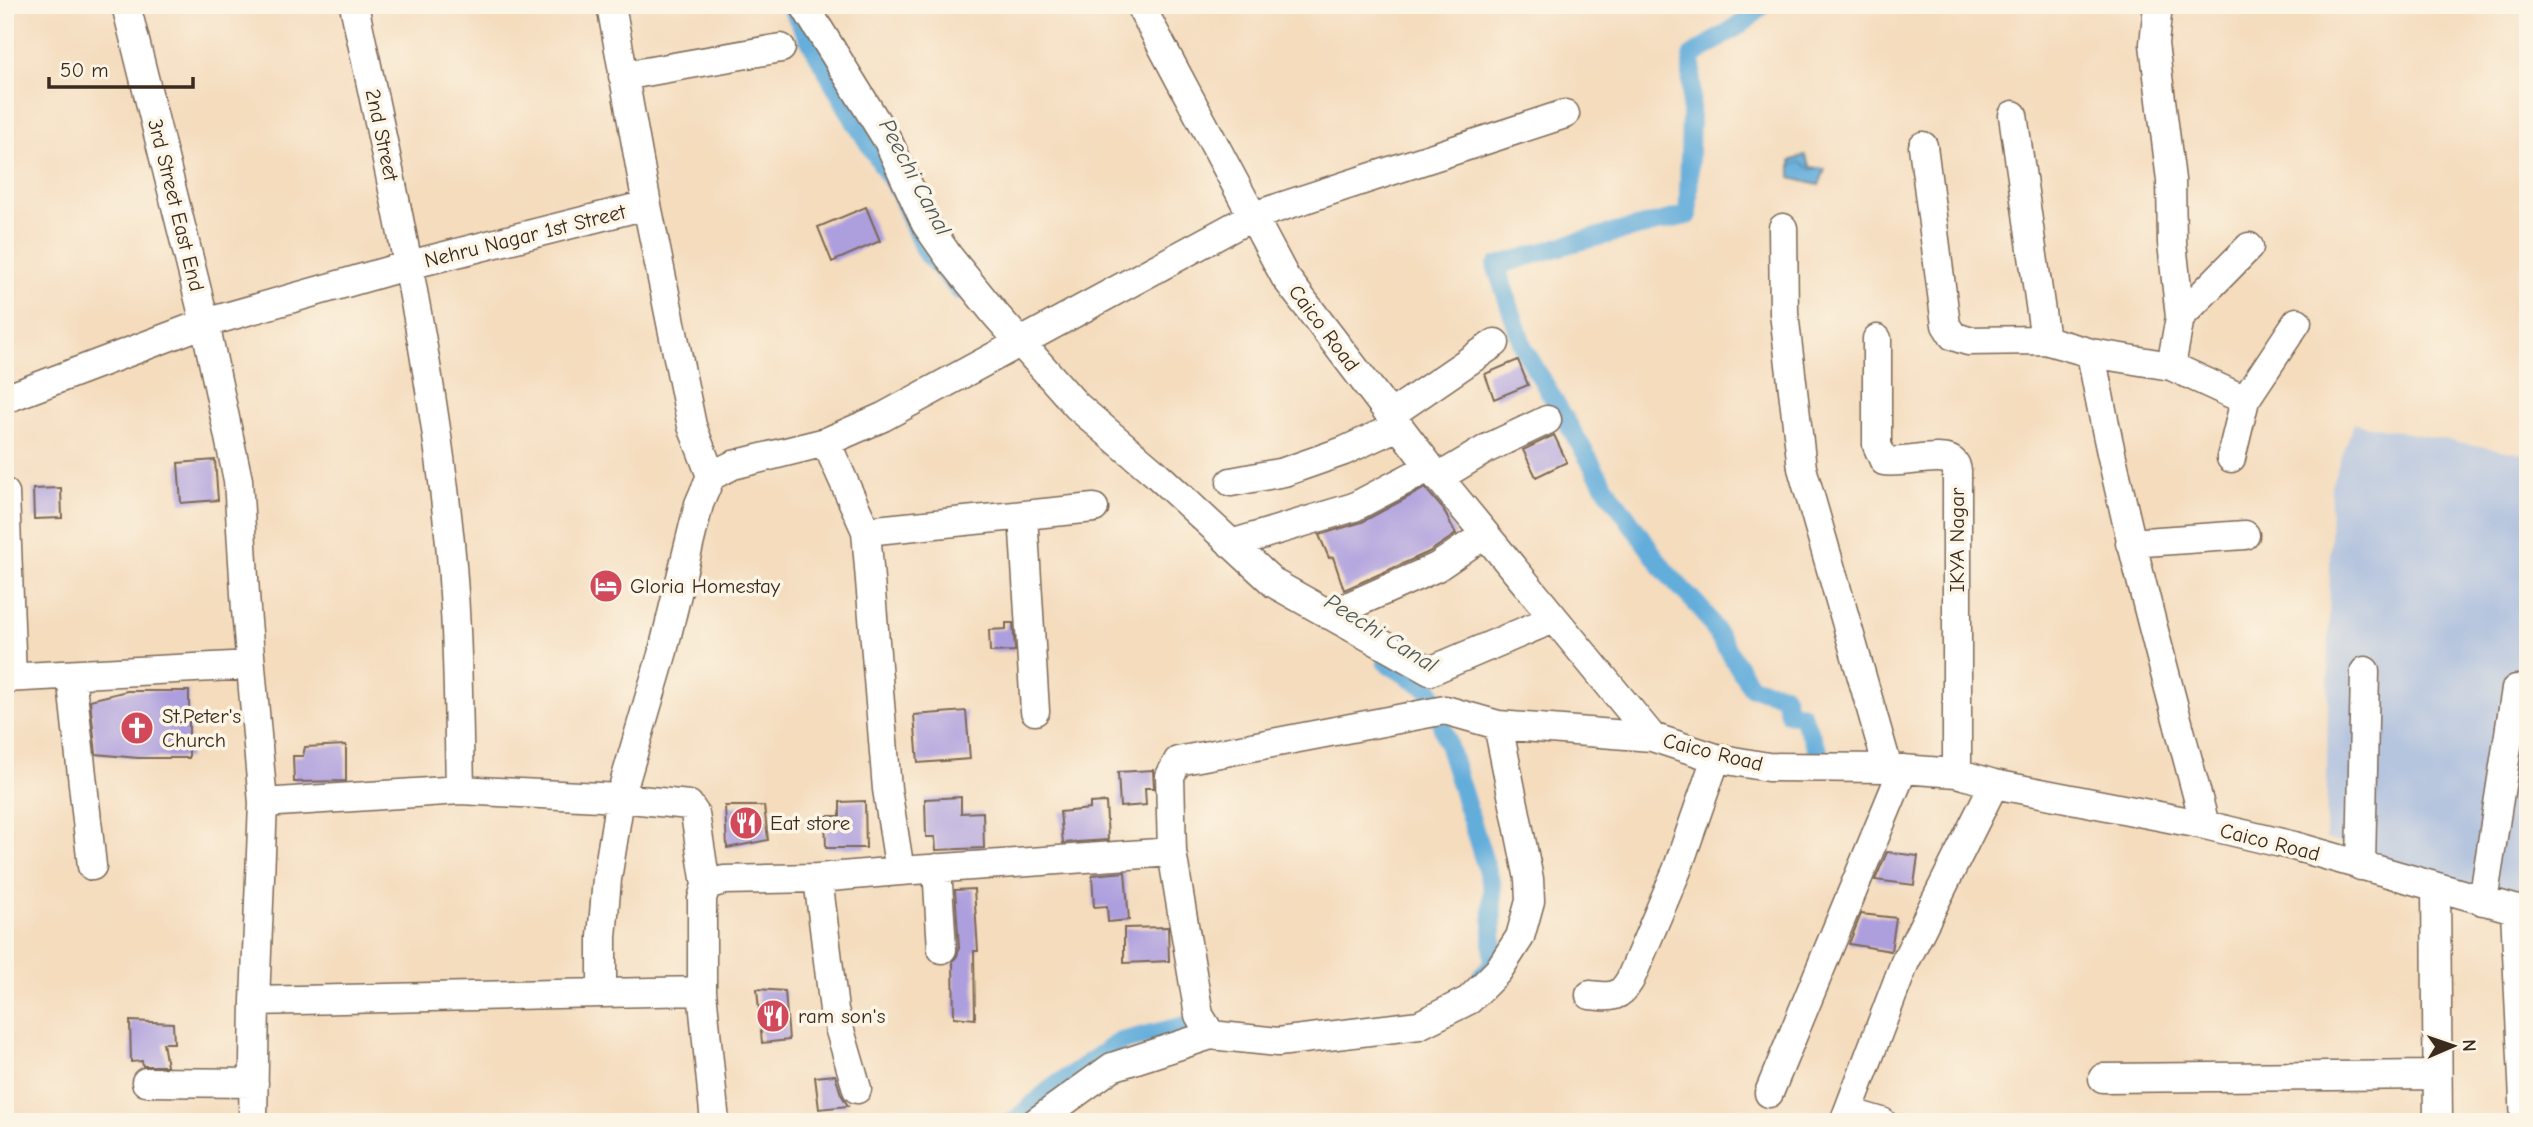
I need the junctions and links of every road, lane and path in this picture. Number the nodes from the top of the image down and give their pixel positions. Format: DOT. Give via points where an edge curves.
graph roads {
  1 [pos="127,5"];
  2 [pos="354,5"];
  3 [pos="611,5"];
  4 [pos="804,5"];
  5 [pos="1140,5"];
  6 [pos="2158,5"];
  7 [pos="781,48"];
  8 [pos="623,76"];
  9 [pos="1565,114"];
  10 [pos="2012,115"];
  11 [pos="1923,146"];
  12 [pos="647,205"];
  13 [pos="1252,216"];
  14 [pos="1783,228"];
  15 [pos="2249,247"];
  16 [pos="410,265"];
  17 [pos="2180,317"];
  18 [pos="2297,322"];
  19 [pos="205,323"];
  20 [pos="1877,339"];
  21 [pos="2045,340"];
  22 [pos="1495,343"];
  23 [pos="1010,347"];
  24 [pos="2091,353"];
  25 [pos="2171,366"];
  26 [pos="5,398"];
  27 [pos="2245,400"];
  28 [pos="1394,420"];
  29 [pos="1547,420"];
  30 [pos="827,442"];
  31 [pos="2231,458"];
  32 [pos="1434,472"];
  33 [pos="711,476"];
  34 [pos="1231,482"];
  35 [pos="5,493"];
  36 [pos="1094,508"];
  37 [pos="1023,515"];
  38 [pos="866,531"];
  39 [pos="2245,534"];
  40 [pos="1484,535"];
  41 [pos="2130,543"];
  42 [pos="1231,544"];
  43 [pos="1329,615"];
  44 [pos="1553,619"];
  45 [pos="251,664"];
  46 [pos="1430,671"];
  47 [pos="2365,671"];
  48 [pos="71,675"];
  49 [pos="9,678"];
  50 [pos="2516,689"];
  51 [pos="1035,711"];
  52 [pos="1441,711"];
  53 [pos="1498,725"];
  54 [pos="1652,737"];
  55 [pos="1716,758"];
  56 [pos="1896,769"];
  57 [pos="1957,773"];
  58 [pos="1994,784"];
  59 [pos="460,790"];
  60 [pos="620,798"];
  61 [pos="263,803"];
  62 [pos="2205,825"];
  63 [pos="1172,852"];
  64 [pos="92,866"];
  65 [pos="2361,866"];
  66 [pos="937,868"];
  67 [pos="901,871"];
  68 [pos="818,878"];
  69 [pos="706,886"];
  70 [pos="2436,888"];
  71 [pos="2483,901"];
  72 [pos="2521,912"];
  73 [pos="942,949"];
  74 [pos="702,991"];
  75 [pos="602,993"];
  76 [pos="1590,995"];
  77 [pos="255,1002"];
  78 [pos="1205,1025"];
  79 [pos="2437,1075"];
  80 [pos="2103,1078"];
  81 [pos="146,1082"];
  82 [pos="254,1083"];
  83 [pos="857,1090"];
  84 [pos="1769,1093"];
  85 [pos="1846,1117"];
  86 [pos="253,1122"];
  87 [pos="715,1122"];
  88 [pos="1036,1122"];
  89 [pos="1882,1122"];
  90 [pos="2438,1122"];
  91 [pos="2525,1122"];
  1 -- 19 [label="street, 3rd Street East End"];
  2 -- 16 [label="street, 2nd Street"];
  3 -- 8 [label="street, Nehru Nagar 1st Street"];
  4 -- 23 [label="street" via="888,141 926,224"];
  5 -- 13 [label="street, Caico Road"];
  6 -- 17 [label="street" via="2154,44 2171,180"];
  7 -- 8 [label="street"];
  8 -- 12 [label="street, Nehru Nagar 1st Street"];
  9 -- 13 [label="street"];
  10 -- 21 [label="street"];
  11 -- 21 [label="street" via="1946,325 1953,336 1968,341"];
  12 -- 16 [label="street, Nehru Nagar 1st Street"];
  12 -- 33 [label="street" via="692,426"];
  13 -- 23 [label="street"];
  13 -- 28 [label="street, Caico Road" via="1285,276"];
  14 -- 56 [label="street" via="1784,313 1802,468"];
  15 -- 17 [label="street"];
  16 -- 19 [label="street, Nehru Nagar 1st Street"];
  16 -- 59 [label="street, 2nd Street" via="447,515 457,635"];
  17 -- 25 [label="street"];
  18 -- 27 [label="street"];
  19 -- 26 [label="street, Nehru Nagar 1st Street"];
  19 -- 45 [label="street, 3rd Street East End" via="238,480"];
  20 -- 57 [label="street, IKYA Nagar" via="1880,456 1895,463 1942,457 1950,459 1957,471"];
  21 -- 24 [label="street"];
  22 -- 28 [label="street"];
  23 -- 30 [label="street" via="883,418"];
  23 -- 42 [label="street"];
  24 -- 25 [label="street"];
  24 -- 41 [label="street"];
  25 -- 27 [label="street"];
  27 -- 31 [label="street"];
  28 -- 32 [label="street, Caico Road"];
  28 -- 34 [label="street" via="1344,451 1284,472"];
  29 -- 32 [label="street"];
  30 -- 33 [label="street"];
  30 -- 38 [label="street"];
  32 -- 40 [label="street, Caico Road"];
  32 -- 42 [label="street" via="1353,507"];
  33 -- 60 [label="street" via="699,504"];
  35 -- 49 [label="street"];
  36 -- 37 [label="street"];
  37 -- 38 [label="street"];
  37 -- 51 [label="street"];
  38 -- 67 [label="street" via="887,789"];
  39 -- 41 [label="street"];
  40 -- 43 [label="street" via="1437,568"];
  40 -- 44 [label="street, Caico Road"];
  41 -- 62 [label="street"];
  42 -- 43 [label="street" via="1275,584"];
  43 -- 46 [label="street"];
  44 -- 46 [label="street"];
  44 -- 54 [label="street, Caico Road"];
  45 -- 48 [label="street"];
  45 -- 61 [label="street, 3rd Street East End"];
  46 -- 52 [label="street" via="1443,688"];
  47 -- 65 [label="street"];
  48 -- 49 [label="street"];
  48 -- 64 [label="street"];
  50 -- 71 [label="street"];
  52 -- 53 [label="street"];
  52 -- 63 [label="street" via="1178,761 1170,776"];
  53 -- 54 [label="street"];
  53 -- 78 [label="street" via="1530,901 1520,937 1498,971 1469,1000 1419,1025 1278,1042"];
  54 -- 55 [label="street, Caico Road"];
  55 -- 56 [label="street, Caico Road" via="1768,767"];
  55 -- 76 [label="street" via="1677,870 1630,980 1623,992 1610,997"];
  56 -- 57 [label="street, Caico Road"];
  56 -- 84 [label="street"];
  57 -- 58 [label="street, Caico Road"];
  58 -- 62 [label="street, Caico Road"];
  58 -- 85 [label="street" via="1905,962"];
  59 -- 60 [label="street"];
  59 -- 61 [label="street"];
  60 -- 69 [label="street" via="689,805 695,814"];
  60 -- 75 [label="street" via="607,879"];
  61 -- 77 [label="street, 3rd Street East End"];
  62 -- 65 [label="street, Caico Road"];
  63 -- 66 [label="street"];
  63 -- 78 [label="street"];
  65 -- 70 [label="street, Caico Road"];
  66 -- 67 [label="street"];
  66 -- 73 [label="street"];
  67 -- 68 [label="street"];
  68 -- 69 [label="street" via="724,880"];
  68 -- 83 [label="street" via="834,1010"];
  69 -- 74 [label="street" via="702,899"];
  70 -- 71 [label="street, Caico Road"];
  70 -- 79 [label="street"];
  71 -- 72 [label="street, Caico Road"];
  72 -- 91 [label="street"];
  74 -- 75 [label="street"];
  74 -- 87 [label="street"];
  75 -- 77 [label="street"];
  77 -- 82 [label="street, 3rd Street East End"];
  78 -- 88 [label="street" via="1112,1067"];
  79 -- 80 [label="street"];
  79 -- 90 [label="street"];
  81 -- 82 [label="street"];
  82 -- 86 [label="street, 3rd Street East End"];
  85 -- 89 [label="street"];
}
